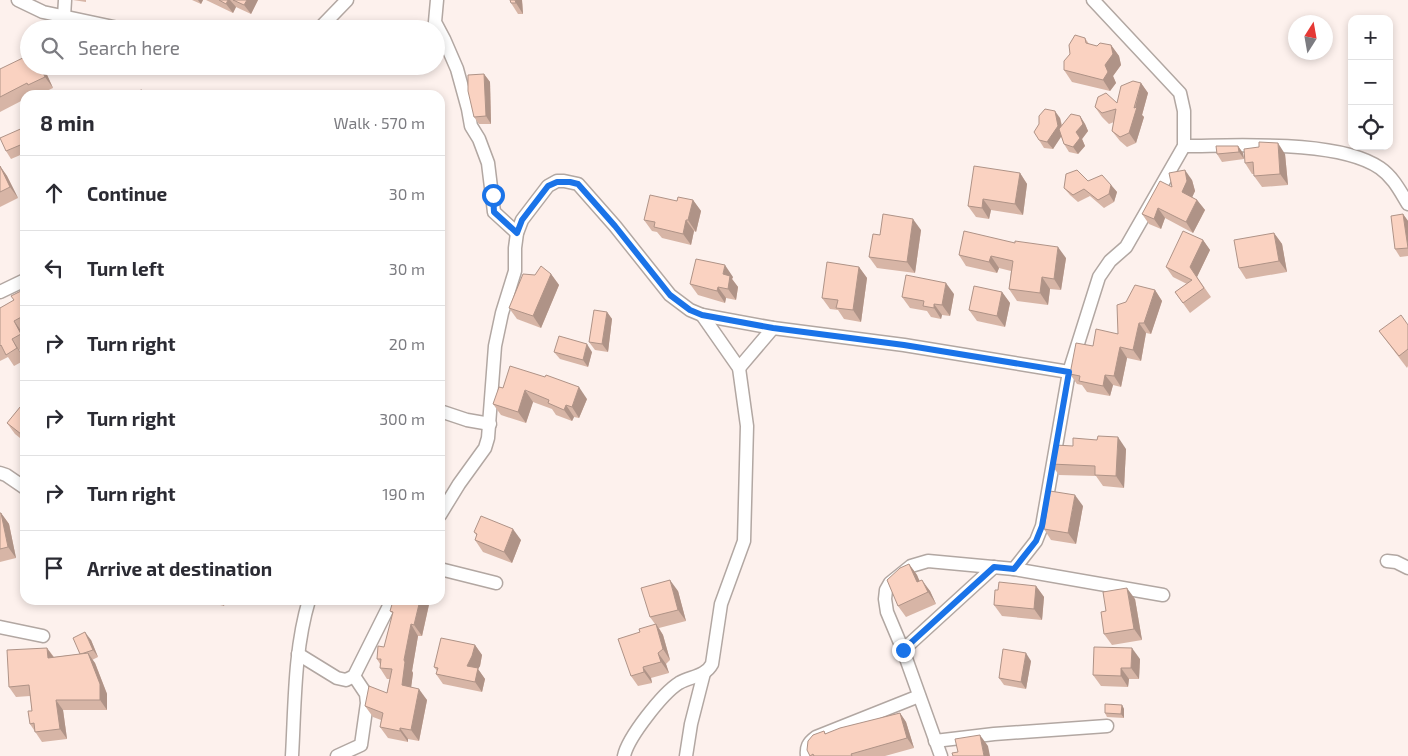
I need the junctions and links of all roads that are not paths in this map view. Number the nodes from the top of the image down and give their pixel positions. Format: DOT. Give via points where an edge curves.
graph roads {
  1 [pos="18,0"];
  2 [pos="65,0"];
  3 [pos="347,0"];
  4 [pos="437,0"];
  5 [pos="1093,0"];
  6 [pos="64,17"];
  7 [pos="79,20"];
  8 [pos="328,20"];
  9 [pos="435,20"];
  10 [pos="445,41"];
  11 [pos="1184,146"];
  12 [pos="1408,204"];
  13 [pos="517,233"];
  14 [pos="20,282"];
  15 [pos="0,292"];
  16 [pos="702,315"];
  17 [pos="773,328"];
  18 [pos="739,368"];
  19 [pos="1069,372"];
  20 [pos="445,413"];
  21 [pos="490,424"];
  22 [pos="0,473"];
  23 [pos="20,484"];
  24 [pos="445,507"];
  25 [pos="1387,561"];
  26 [pos="994,567"];
  27 [pos="1408,568"];
  28 [pos="1014,569"];
  29 [pos="445,570"];
  30 [pos="496,583"];
  31 [pos="1163,595"];
  32 [pos="307,605"];
  33 [pos="390,605"];
  34 [pos="0,627"];
  35 [pos="43,636"];
  36 [pos="903,650"];
  37 [pos="298,654"];
  38 [pos="704,674"];
  39 [pos="354,676"];
  40 [pos="919,696"];
  41 [pos="1107,726"];
  42 [pos="936,741"];
  43 [pos="292,756"];
  44 [pos="336,756"];
  45 [pos="624,756"];
  46 [pos="686,756"];
  47 [pos="806,756"];
  48 [pos="941,756"];
  1 -- 6 [label="street" via="43,12"];
  2 -- 6 [label="street"];
  3 -- 8 [label="street"];
  4 -- 9 [label="street"];
  5 -- 11 [label="street" via="1180,93 1184,111"];
  6 -- 7 [label="street"];
  10 -- 13 [label="street" via="457,69 471,126 488,163 494,212"];
  11 -- 12 [label="street" via="1299,146 1347,155 1379,168 1394,181"];
  11 -- 19 [label="street" via="1126,248 1110,260 1098,277"];
  13 -- 16 [label="street" via="522,220 548,186 564,181 578,184 670,295"];
  13 -- 21 [label="street" via="516,271 495,346"];
  14 -- 15 [label="street"];
  16 -- 17 [label="street"];
  16 -- 18 [label="street"];
  17 -- 18 [label="street"];
  17 -- 19 [label="street"];
  18 -- 38 [label="street" via="747,426 744,541 721,604 712,664"];
  19 -- 28 [label="street" via="1042,526 1036,541"];
  20 -- 21 [label="street"];
  21 -- 24 [label="street" via="485,448"];
  22 -- 23 [label="street"];
  25 -- 27 [label="street"];
  26 -- 28 [label="street"];
  26 -- 36 [label="street"];
  26 -- 36 [label="street" via="928,561 911,566 890,583 885,599 887,612"];
  28 -- 31 [label="street"];
  29 -- 30 [label="street"];
  32 -- 37 [label="street"];
  33 -- 39 [label="street"];
  34 -- 35 [label="street"];
  36 -- 40 [label="street"];
  37 -- 39 [label="street" via="337,678 346,680"];
  37 -- 43 [label="street"];
  38 -- 45 [label="street" via="678,683 670,690 631,739"];
  38 -- 46 [label="street"];
  39 -- 44 [label="street" via="366,694 367,703 361,745"];
  40 -- 42 [label="street"];
  40 -- 47 [label="street" via="816,737 806,749"];
  41 -- 42 [label="street"];
  42 -- 48 [label="street"];
}
